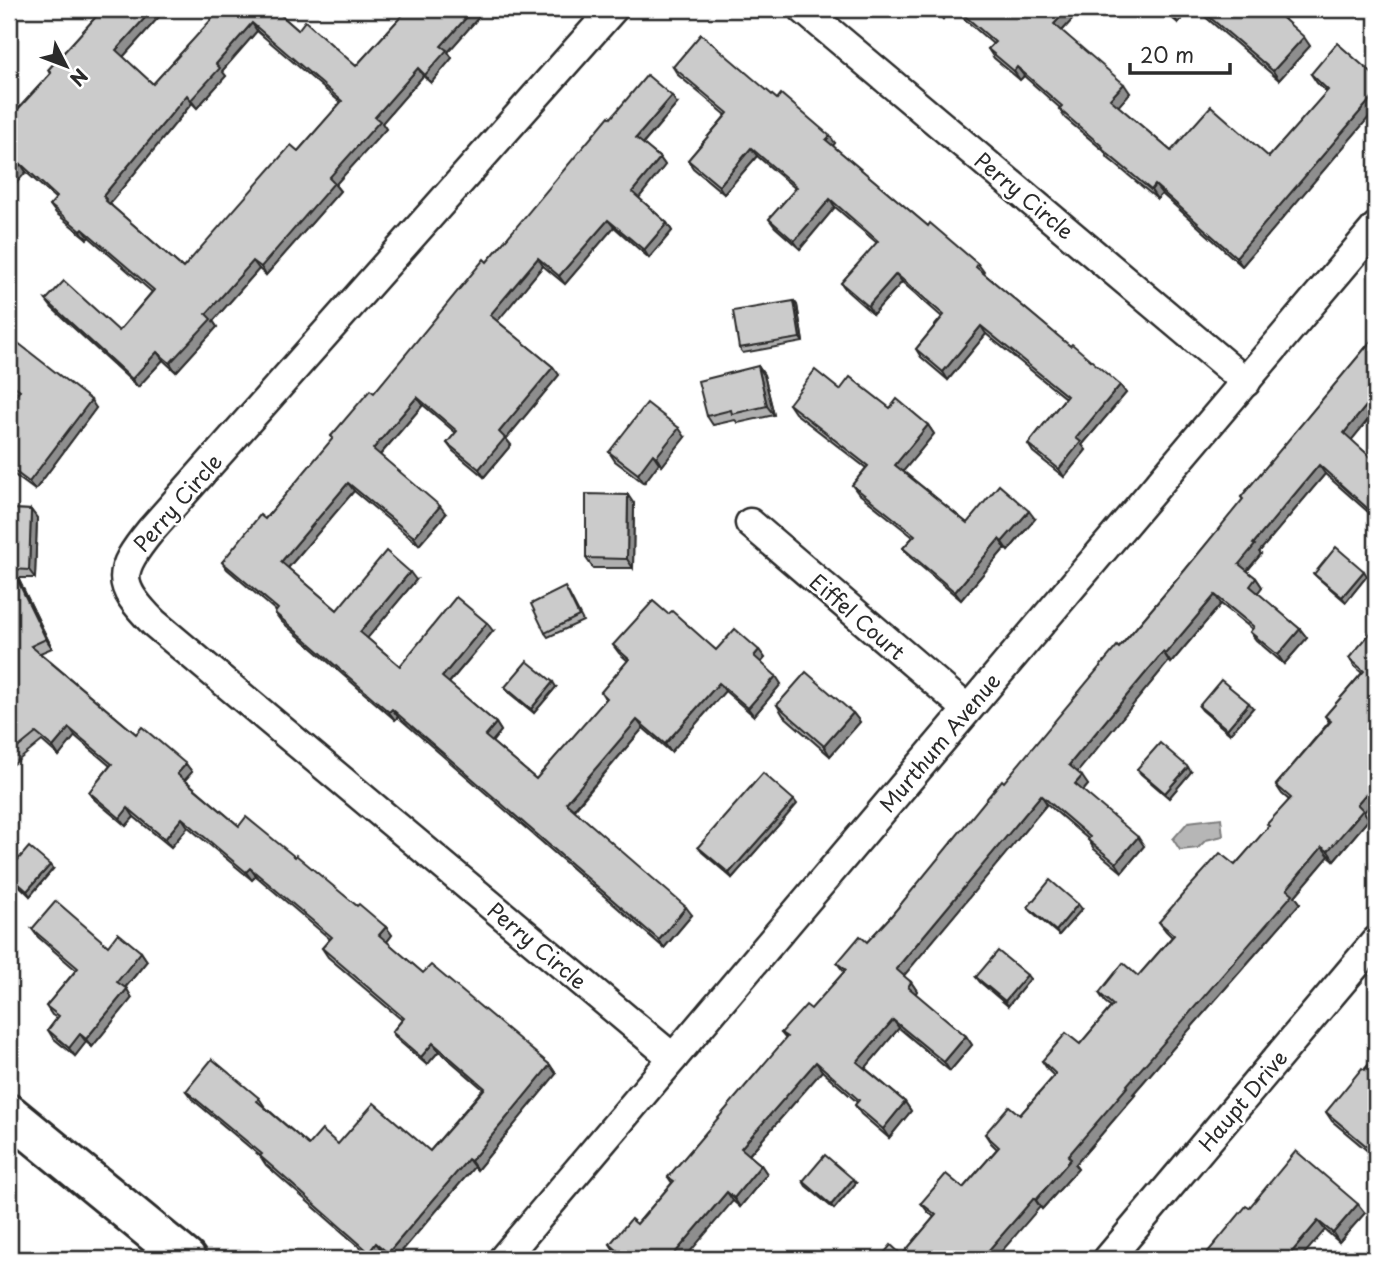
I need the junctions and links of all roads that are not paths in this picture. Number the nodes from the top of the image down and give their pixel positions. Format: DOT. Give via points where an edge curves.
graph roads {
  1 [pos="613,9"];
  2 [pos="803,9"];
  3 [pos="1376,227"];
  4 [pos="1246,382"];
  5 [pos="750,523"];
  6 [pos="967,709"];
  7 [pos="1376,941"];
  8 [pos="673,1058"];
  9 [pos="9,1114"];
  10 [pos="186,1259"];
  11 [pos="503,1259"];
  12 [pos="1108,1259"];
  1 -- 8 [label="street, Perry Circle" via="151,530 124,571 126,589 154,624"];
  2 -- 4 [label="street, Perry Circle"];
  3 -- 4 [label="street, Murthum Avenue"];
  4 -- 6 [label="street, Murthum Avenue"];
  5 -- 6 [label="street, Eiffel Court"];
  6 -- 8 [label="street, Murthum Avenue"];
  7 -- 12 [label="street, Haupt Drive"];
  8 -- 11 [label="street, Murthum Avenue"];
  9 -- 10 [label="main road"];
}
